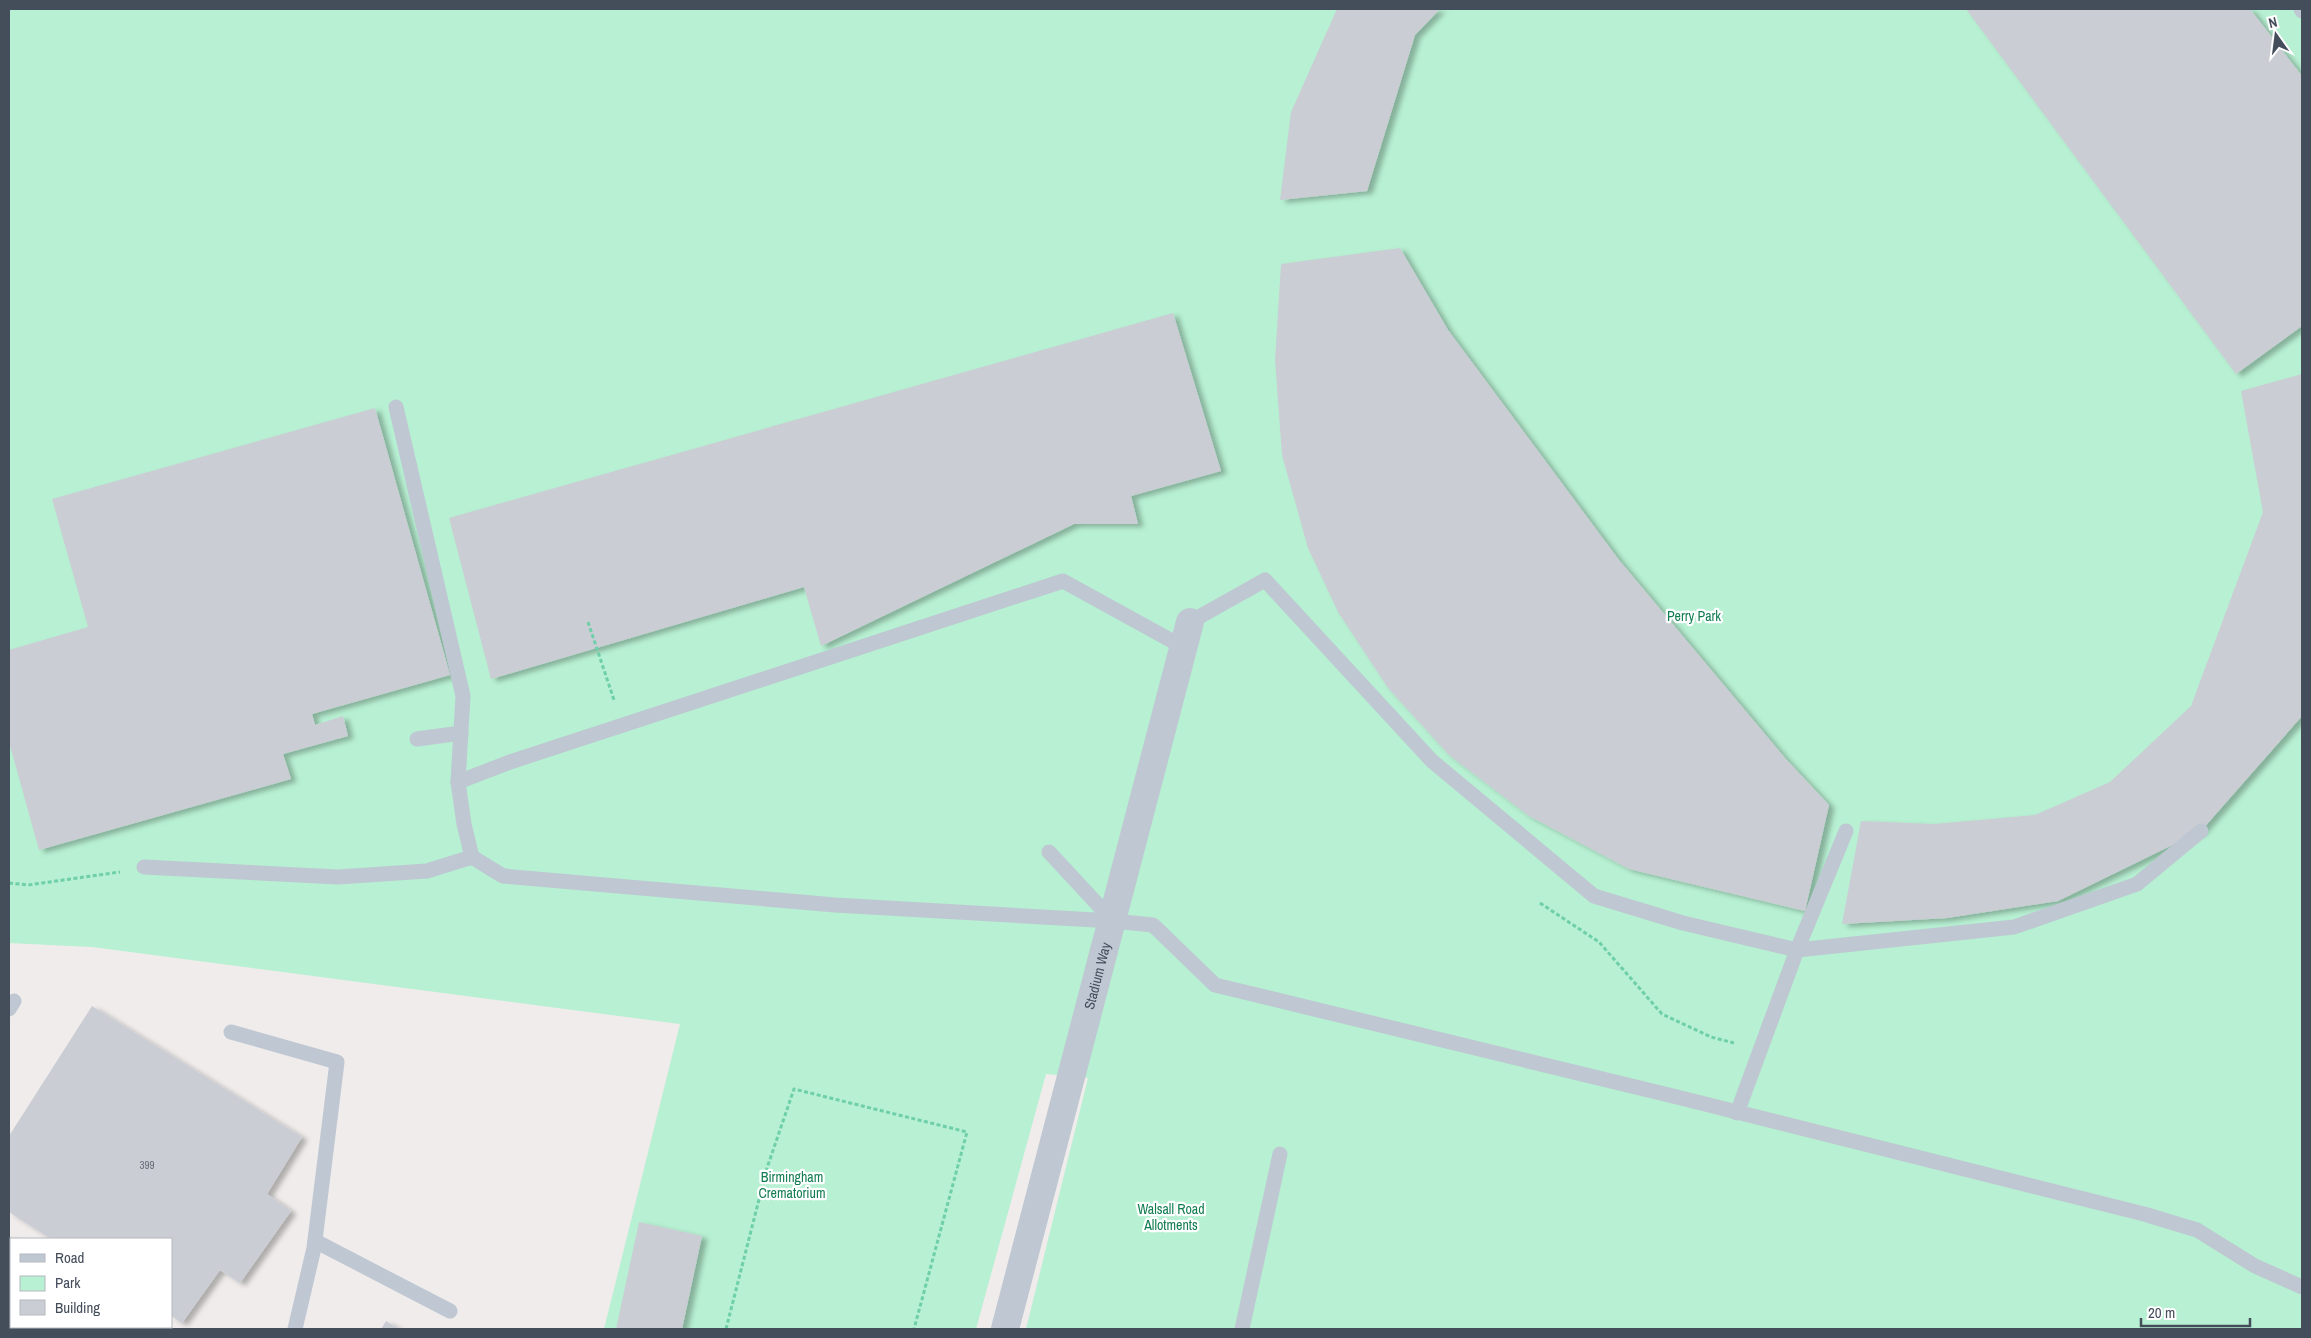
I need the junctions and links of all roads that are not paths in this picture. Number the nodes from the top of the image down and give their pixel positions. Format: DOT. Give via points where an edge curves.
graph roads {
  1 [pos="396,407"];
  2 [pos="1187,635"];
  3 [pos="460,733"];
  4 [pos="417,739"];
  5 [pos="458,782"];
  6 [pos="1846,831"];
  7 [pos="2200,831"];
  8 [pos="1049,852"];
  9 [pos="472,857"];
  10 [pos="147,868"];
  11 [pos="1113,921"];
  12 [pos="1797,950"];
  13 [pos="232,1032"];
  14 [pos="1737,1112"];
  15 [pos="1280,1154"];
  16 [pos="315,1241"];
  17 [pos="2302,1287"];
  18 [pos="450,1311"];
  19 [pos="295,1329"];
  20 [pos="1005,1329"];
  21 [pos="1242,1329"];
  1 -- 3 [label="lane" via="463,696"];
  2 -- 5 [label="lane" via="1063,581"];
  2 -- 11 [label="street, Stadium Way"];
  2 -- 12 [label="lane" via="1265,580 1432,760 1594,896 1682,923"];
  3 -- 4 [label="lane"];
  3 -- 5 [label="lane"];
  5 -- 9 [label="lane"];
  6 -- 12 [label="lane"];
  7 -- 12 [label="lane" via="2137,884 2014,927"];
  8 -- 11 [label="lane"];
  9 -- 10 [label="lane" via="427,871 338,877"];
  9 -- 11 [label="lane" via="503,876 834,905"];
  11 -- 14 [label="lane" via="1153,925 1216,985"];
  11 -- 20 [label="street, Stadium Way"];
  12 -- 14 [label="lane"];
  13 -- 16 [label="lane" via="337,1062"];
  14 -- 17 [label="lane" via="2197,1230 2255,1266"];
  15 -- 21 [label="lane"];
  16 -- 18 [label="lane"];
  16 -- 19 [label="lane"];
}
